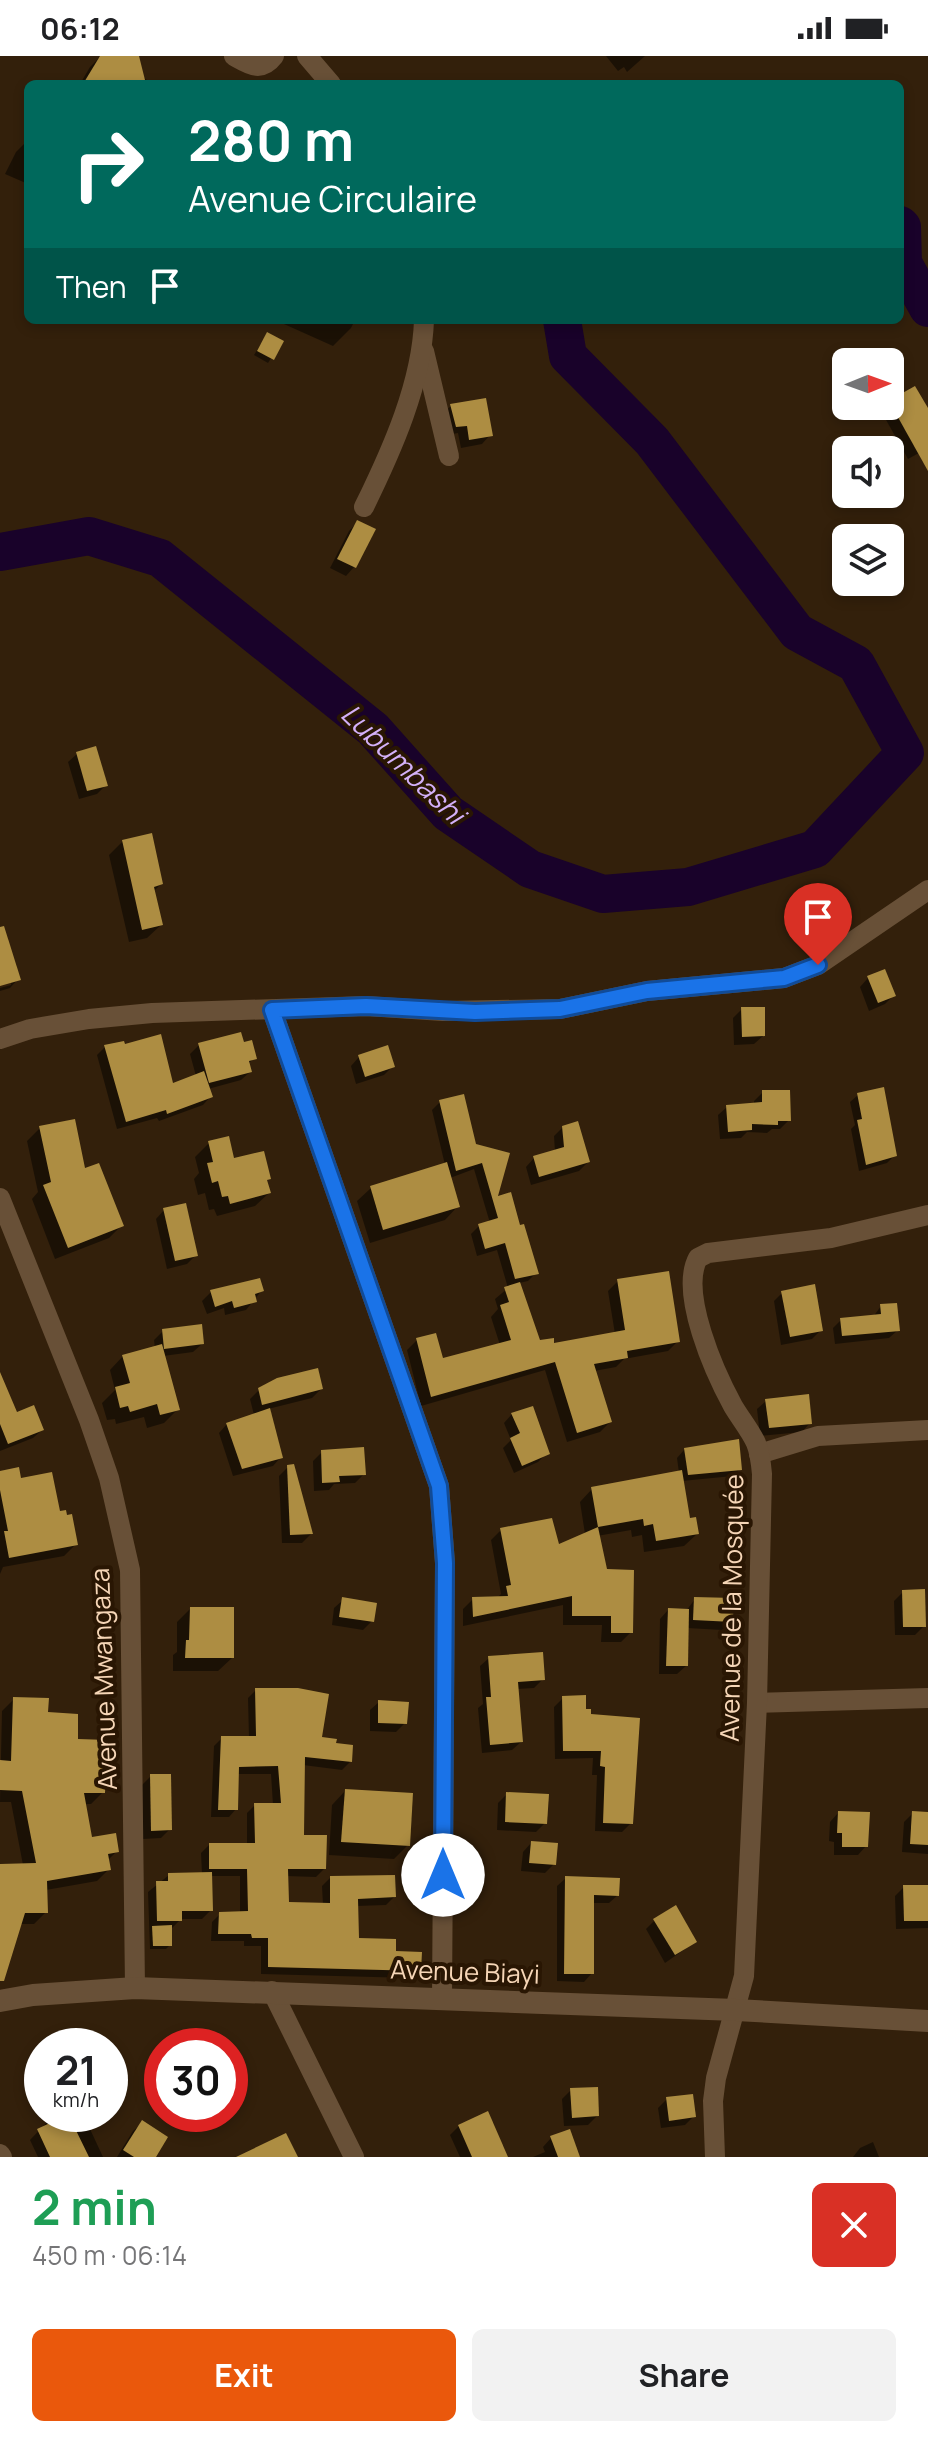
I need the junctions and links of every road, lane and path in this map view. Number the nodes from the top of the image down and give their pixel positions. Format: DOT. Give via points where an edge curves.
graph roads {
  1 [pos="234,56"];
  2 [pos="307,56"];
  3 [pos="267,62"];
  4 [pos="328,80"];
  5 [pos="424,324"];
  6 [pos="423,348"];
  7 [pos="449,456"];
  8 [pos="364,507"];
  9 [pos="928,890"];
  10 [pos="272,1010"];
  11 [pos="0,1039"];
  12 [pos="0,1198"];
  13 [pos="928,1215"];
  14 [pos="928,1430"];
  15 [pos="759,1454"];
  16 [pos="928,1698"];
  17 [pos="757,1703"];
  18 [pos="135,1988"];
  19 [pos="272,1991"];
  20 [pos="442,2000"];
  21 [pos="0,2001"];
  22 [pos="736,2010"];
  23 [pos="928,2021"];
  24 [pos="354,2157"];
  25 [pos="715,2157"];
  1 -- 3 [label="street" via="256,68"];
  2 -- 4 [label="street"];
  5 -- 6 [label="street"];
  6 -- 7 [label="street"];
  6 -- 8 [label="street" via="393,447"];
  9 -- 10 [label="street" via="818,965 784,978 647,991 560,1009"];
  10 -- 11 [label="street" via="89,1019"];
  10 -- 20 [label="street" via="439,1486 445,1563"];
  12 -- 18 [label="street, Avenue Mwangaza" via="89,1420 130,1570"];
  13 -- 15 [label="street, Avenue de la Mosquée" via="831,1238 698,1258 692,1293 706,1343"];
  14 -- 15 [label="street" via="818,1436"];
  15 -- 17 [label="street, Avenue de la Mosquée"];
  16 -- 17 [label="street"];
  17 -- 22 [label="street, Avenue de la Mosquée" via="744,1976"];
  18 -- 19 [label="street, Avenue Biayi"];
  18 -- 21 [label="street, Avenue Biayi"];
  19 -- 20 [label="street, Avenue Biayi"];
  19 -- 24 [label="street"];
  20 -- 22 [label="street, Avenue Biayi"];
  22 -- 23 [label="street, Avenue Biayi"];
  22 -- 25 [label="street, Avenue de la Mosquée" via="716,2078"];
}
